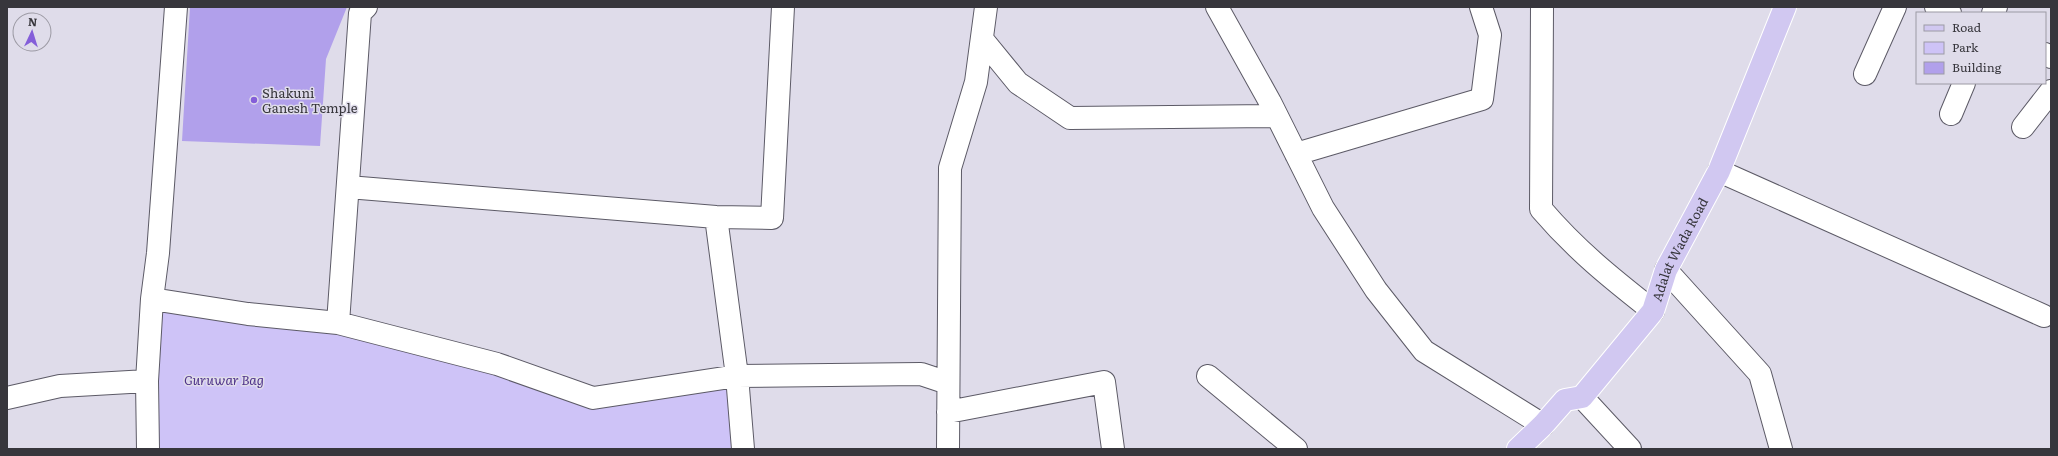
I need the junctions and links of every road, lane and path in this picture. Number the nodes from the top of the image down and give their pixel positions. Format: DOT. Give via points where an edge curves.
graph roads {
  1 [pos="176,7"];
  2 [pos="366,7"];
  3 [pos="782,7"];
  4 [pos="986,7"];
  5 [pos="1217,7"];
  6 [pos="1481,7"];
  7 [pos="1542,7"];
  8 [pos="1785,7"];
  9 [pos="1895,7"];
  10 [pos="1936,7"];
  11 [pos="1948,12"];
  12 [pos="982,39"];
  13 [pos="1865,74"];
  14 [pos="1964,84"];
  15 [pos="2051,91"];
  16 [pos="1951,114"];
  17 [pos="1277,116"];
  18 [pos="2023,127"];
  19 [pos="1296,154"];
  20 [pos="1719,171"];
  21 [pos="348,187"];
  22 [pos="716,216"];
  23 [pos="1666,270"];
  24 [pos="152,299"];
  25 [pos="1653,311"];
  26 [pos="2044,316"];
  27 [pos="338,323"];
  28 [pos="737,376"];
  29 [pos="1208,376"];
  30 [pos="147,382"];
  31 [pos="948,383"];
  32 [pos="1582,397"];
  33 [pos="7,398"];
  34 [pos="948,412"];
  35 [pos="1543,425"];
  36 [pos="148,449"];
  37 [pos="743,449"];
  38 [pos="948,449"];
  39 [pos="1113,449"];
  40 [pos="1296,449"];
  41 [pos="1518,449"];
  42 [pos="1630,449"];
  43 [pos="1781,449"];
  1 -- 24 [label="street" via="158,253"];
  2 -- 21 [label="street" via="360,13"];
  3 -- 22 [label="street" via="772,218"];
  4 -- 12 [label="street"];
  5 -- 17 [label="street"];
  6 -- 19 [label="street" via="1490,34 1482,99"];
  7 -- 25 [label="street" via="1541,209 1578,249"];
  8 -- 20 [label="main road, Adalat Wada Road"];
  9 -- 13 [label="street"];
  10 -- 11 [label="street"];
  12 -- 17 [label="street" via="1018,84 1070,118"];
  12 -- 31 [label="street" via="976,82 950,168"];
  14 -- 16 [label="street"];
  15 -- 18 [label="street"];
  17 -- 19 [label="street"];
  19 -- 35 [label="street" via="1323,208 1372,284 1424,351"];
  20 -- 23 [label="main road, Adalat Wada Road"];
  20 -- 26 [label="street"];
  21 -- 22 [label="street"];
  21 -- 27 [label="street"];
  22 -- 28 [label="street"];
  23 -- 25 [label="main road, Adalat Wada Road"];
  23 -- 43 [label="street" via="1760,374"];
  24 -- 27 [label="street" via="248,314"];
  24 -- 30 [label="street"];
  25 -- 32 [label="main road, Adalat Wada Road"];
  27 -- 28 [label="street" via="497,364 593,398"];
  28 -- 31 [label="street" via="921,374"];
  28 -- 37 [label="street"];
  29 -- 40 [label="street"];
  30 -- 33 [label="street" via="60,386"];
  30 -- 36 [label="street"];
  31 -- 34 [label="street"];
  32 -- 35 [label="main road" via="1565,400"];
  32 -- 42 [label="street"];
  34 -- 38 [label="street"];
  34 -- 39 [label="street" via="1104,382"];
  35 -- 41 [label="main road"];
}
